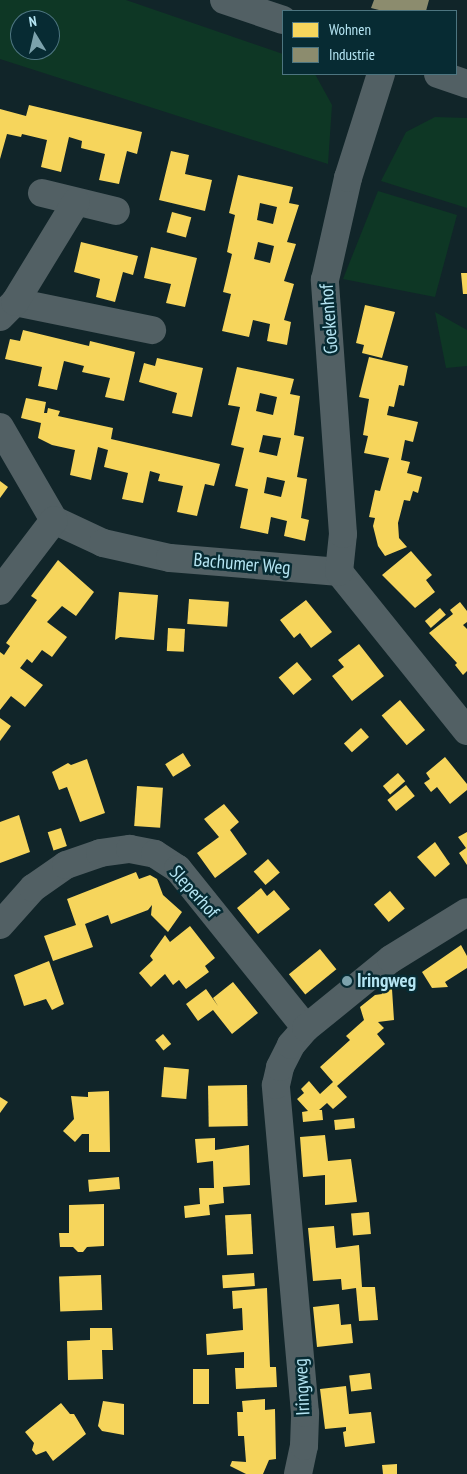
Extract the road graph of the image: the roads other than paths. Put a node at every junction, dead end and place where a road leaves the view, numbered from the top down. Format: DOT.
graph roads {
  1 [pos="224,0"];
  2 [pos="282,20"];
  3 [pos="381,75"];
  4 [pos="441,75"];
  5 [pos="467,84"];
  6 [pos="42,192"];
  7 [pos="76,202"];
  8 [pos="116,211"];
  9 [pos="8,310"];
  10 [pos="152,330"];
  11 [pos="0,427"];
  12 [pos="54,520"];
  13 [pos="339,572"];
  14 [pos="0,592"];
  15 [pos="467,731"];
  16 [pos="467,912"];
  17 [pos="0,926"];
  18 [pos="306,1028"];
  19 [pos="298,1474"];
  1 -- 2 [label="street"];
  3 -- 13 [label="street, Goekenhof"];
  4 -- 5 [label="street"];
  6 -- 7 [label="street"];
  7 -- 8 [label="street"];
  7 -- 9 [label="street"];
  9 -- 10 [label="street"];
  11 -- 12 [label="street"];
  12 -- 13 [label="street, Bachumer Weg"];
  12 -- 14 [label="street"];
  13 -- 15 [label="street"];
  16 -- 18 [label="street, Iringweg"];
  17 -- 18 [label="street, Sleperhof"];
  18 -- 19 [label="street, Iringweg"];
}
